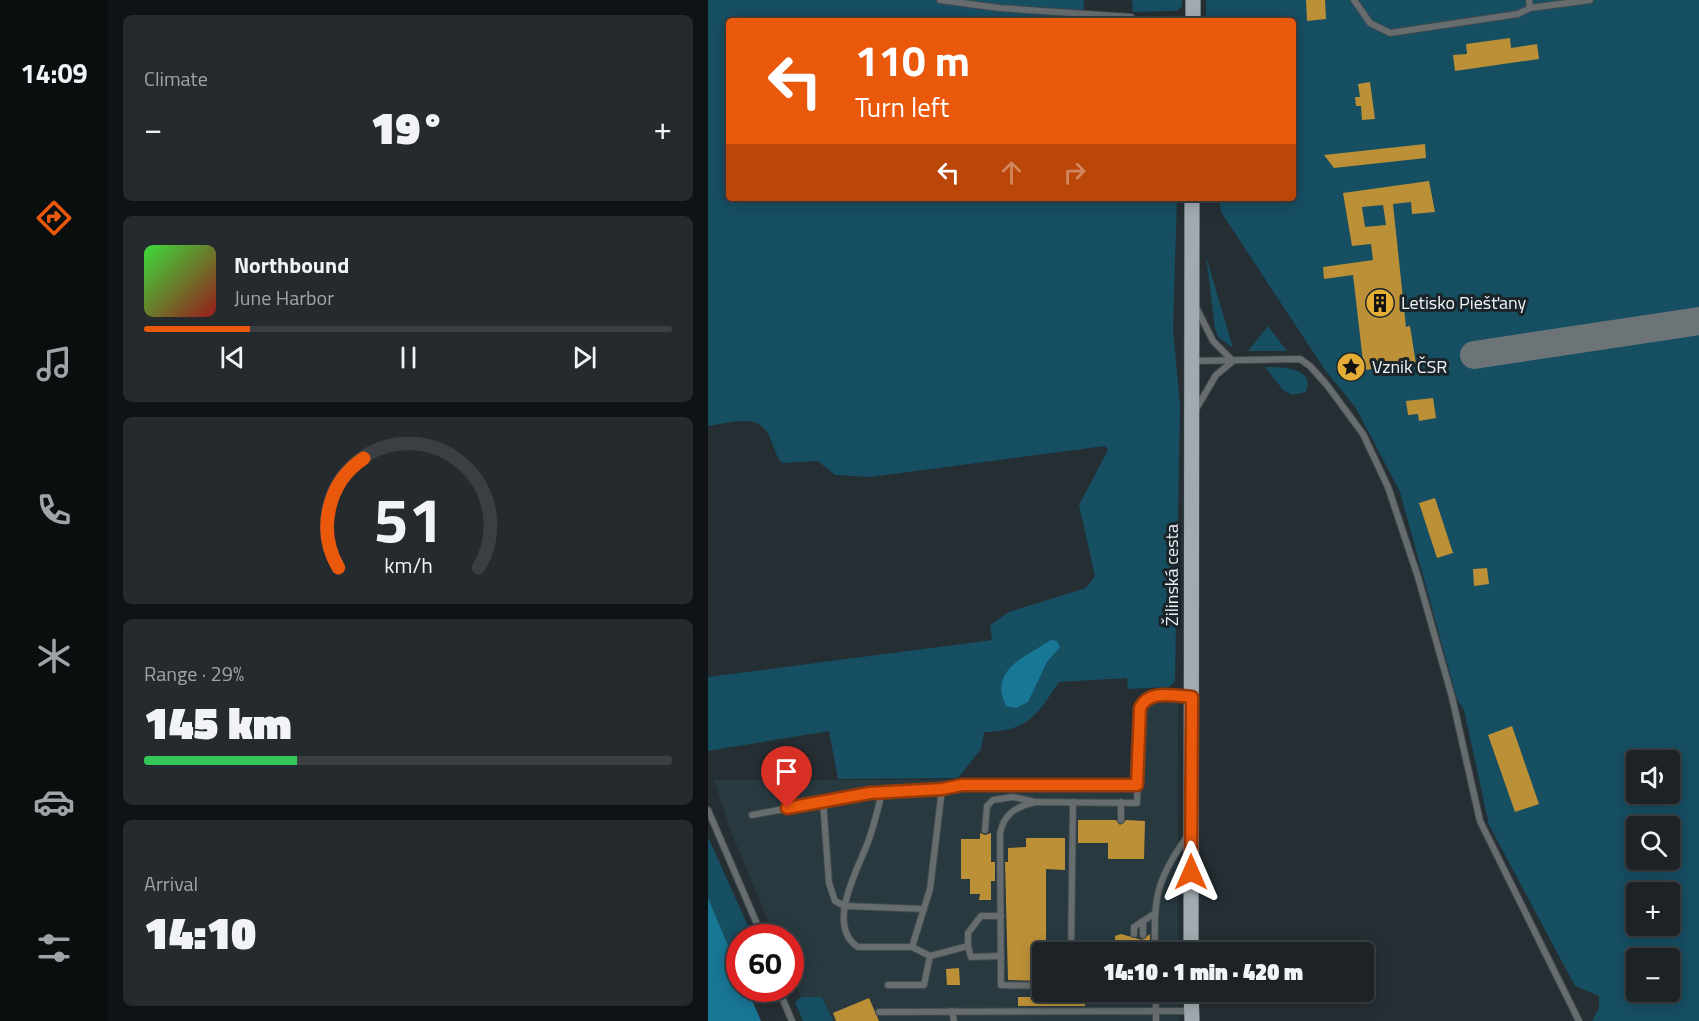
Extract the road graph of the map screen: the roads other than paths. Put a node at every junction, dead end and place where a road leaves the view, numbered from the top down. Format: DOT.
graph roads {
  1 [pos="939,0"];
  2 [pos="1193,0"];
  3 [pos="1354,0"];
  4 [pos="1529,0"];
  5 [pos="1590,0"];
  6 [pos="1530,8"];
  7 [pos="1131,17"];
  8 [pos="1193,18"];
  9 [pos="1192,201"];
  10 [pos="1193,301"];
  11 [pos="1194,361"];
  12 [pos="1233,361"];
  13 [pos="1193,414"];
  14 [pos="1192,697"];
  15 [pos="1137,785"];
  16 [pos="942,789"];
  17 [pos="882,792"];
  18 [pos="823,801"];
  19 [pos="1036,802"];
  20 [pos="1073,802"];
  21 [pos="1121,802"];
  22 [pos="708,810"];
  23 [pos="752,815"];
  24 [pos="1121,820"];
  25 [pos="985,830"];
  26 [pos="1191,831"];
  27 [pos="845,906"];
  28 [pos="924,909"];
  29 [pos="1154,914"];
  30 [pos="1001,916"];
  31 [pos="1143,921"];
  32 [pos="757,924"];
  33 [pos="1134,934"];
  34 [pos="1143,934"];
  35 [pos="1071,942"];
  36 [pos="1155,942"];
  37 [pos="1191,942"];
  38 [pos="968,946"];
  39 [pos="912,948"];
  40 [pos="930,956"];
  41 [pos="1001,956"];
  42 [pos="888,985"];
  43 [pos="1032,986"];
  44 [pos="784,1002"];
  45 [pos="1156,1002"];
  46 [pos="952,1011"];
  47 [pos="1156,1011"];
  48 [pos="879,1012"];
  49 [pos="1192,1016"];
  50 [pos="792,1021"];
  51 [pos="954,1021"];
  52 [pos="1156,1021"];
  53 [pos="1579,1021"];
  1 -- 7 [label="lane"];
  2 -- 8 [label="main road"];
  3 -- 6 [label="lane"];
  4 -- 6 [label="lane"];
  5 -- 6 [label="lane"];
  9 -- 10 [label="main road, Žilinská cesta"];
  10 -- 11 [label="main road, Žilinská cesta"];
  10 -- 12 [label="lane"];
  11 -- 12 [label="lane"];
  11 -- 13 [label="main road, Žilinská cesta"];
  12 -- 13 [label="lane"];
  12 -- 53 [label="lane"];
  13 -- 14 [label="main road, Žilinská cesta"];
  14 -- 15 [label="lane"];
  14 -- 26 [label="main road, Žilinská cesta"];
  15 -- 16 [label="lane"];
  15 -- 21 [label="lane"];
  16 -- 17 [label="lane"];
  16 -- 28 [label="lane"];
  17 -- 18 [label="lane"];
  17 -- 27 [label="lane"];
  18 -- 23 [label="lane"];
  18 -- 27 [label="lane"];
  19 -- 20 [label="lane"];
  19 -- 25 [label="lane"];
  19 -- 30 [label="lane"];
  20 -- 21 [label="lane"];
  20 -- 35 [label="lane"];
  21 -- 24 [label="lane"];
  22 -- 32 [label="lane"];
  26 -- 29 [label="lane"];
  26 -- 37 [label="main road, Žilinská cesta"];
  27 -- 28 [label="lane"];
  27 -- 39 [label="lane"];
  28 -- 39 [label="lane"];
  29 -- 31 [label="lane"];
  29 -- 36 [label="lane"];
  30 -- 38 [label="lane"];
  30 -- 41 [label="lane"];
  31 -- 33 [label="lane"];
  31 -- 34 [label="lane"];
  38 -- 40 [label="lane"];
  38 -- 41 [label="lane"];
  39 -- 40 [label="lane"];
  40 -- 42 [label="lane"];
  41 -- 43 [label="lane"];
  44 -- 50 [label="lane"];
  45 -- 47 [label="lane"];
  46 -- 47 [label="lane"];
  46 -- 48 [label="lane"];
  46 -- 51 [label="lane"];
  47 -- 49 [label="lane"];
  47 -- 52 [label="lane"];
}
